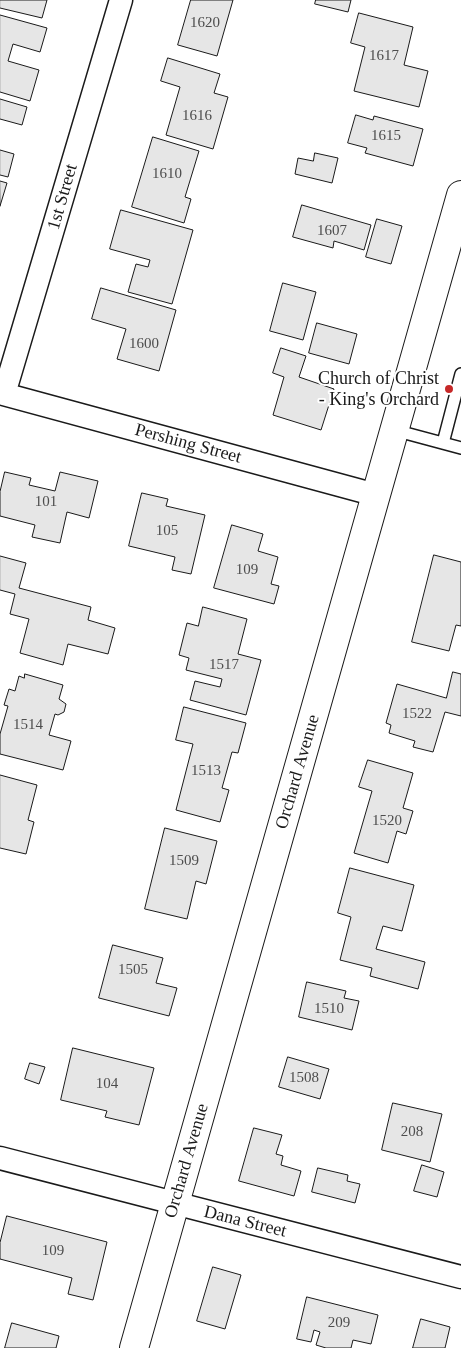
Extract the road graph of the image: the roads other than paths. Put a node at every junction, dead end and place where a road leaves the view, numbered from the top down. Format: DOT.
graph roads {
  1 [pos="121,0"];
  2 [pos="461,195"];
  3 [pos="461,376"];
  4 [pos="2,394"];
  5 [pos="394,430"];
  6 [pos="443,443"];
  7 [pos="461,448"];
  8 [pos="376,496"];
  9 [pos="0,1158"];
  10 [pos="174,1204"];
  11 [pos="461,1277"];
  12 [pos="134,1348"];
  1 -- 4 [label="street, 1st Street"];
  2 -- 5 [label="street, Orchard Avenue"];
  3 -- 6 [label="lane"];
  4 -- 8 [label="street, Pershing Street"];
  5 -- 6 [label="lane"];
  5 -- 8 [label="street, Orchard Avenue"];
  6 -- 7 [label="lane"];
  8 -- 10 [label="street, Orchard Avenue"];
  9 -- 10 [label="street, Dana Street"];
  10 -- 11 [label="street, Dana Street"];
  10 -- 12 [label="street, Orchard Avenue"];
}
